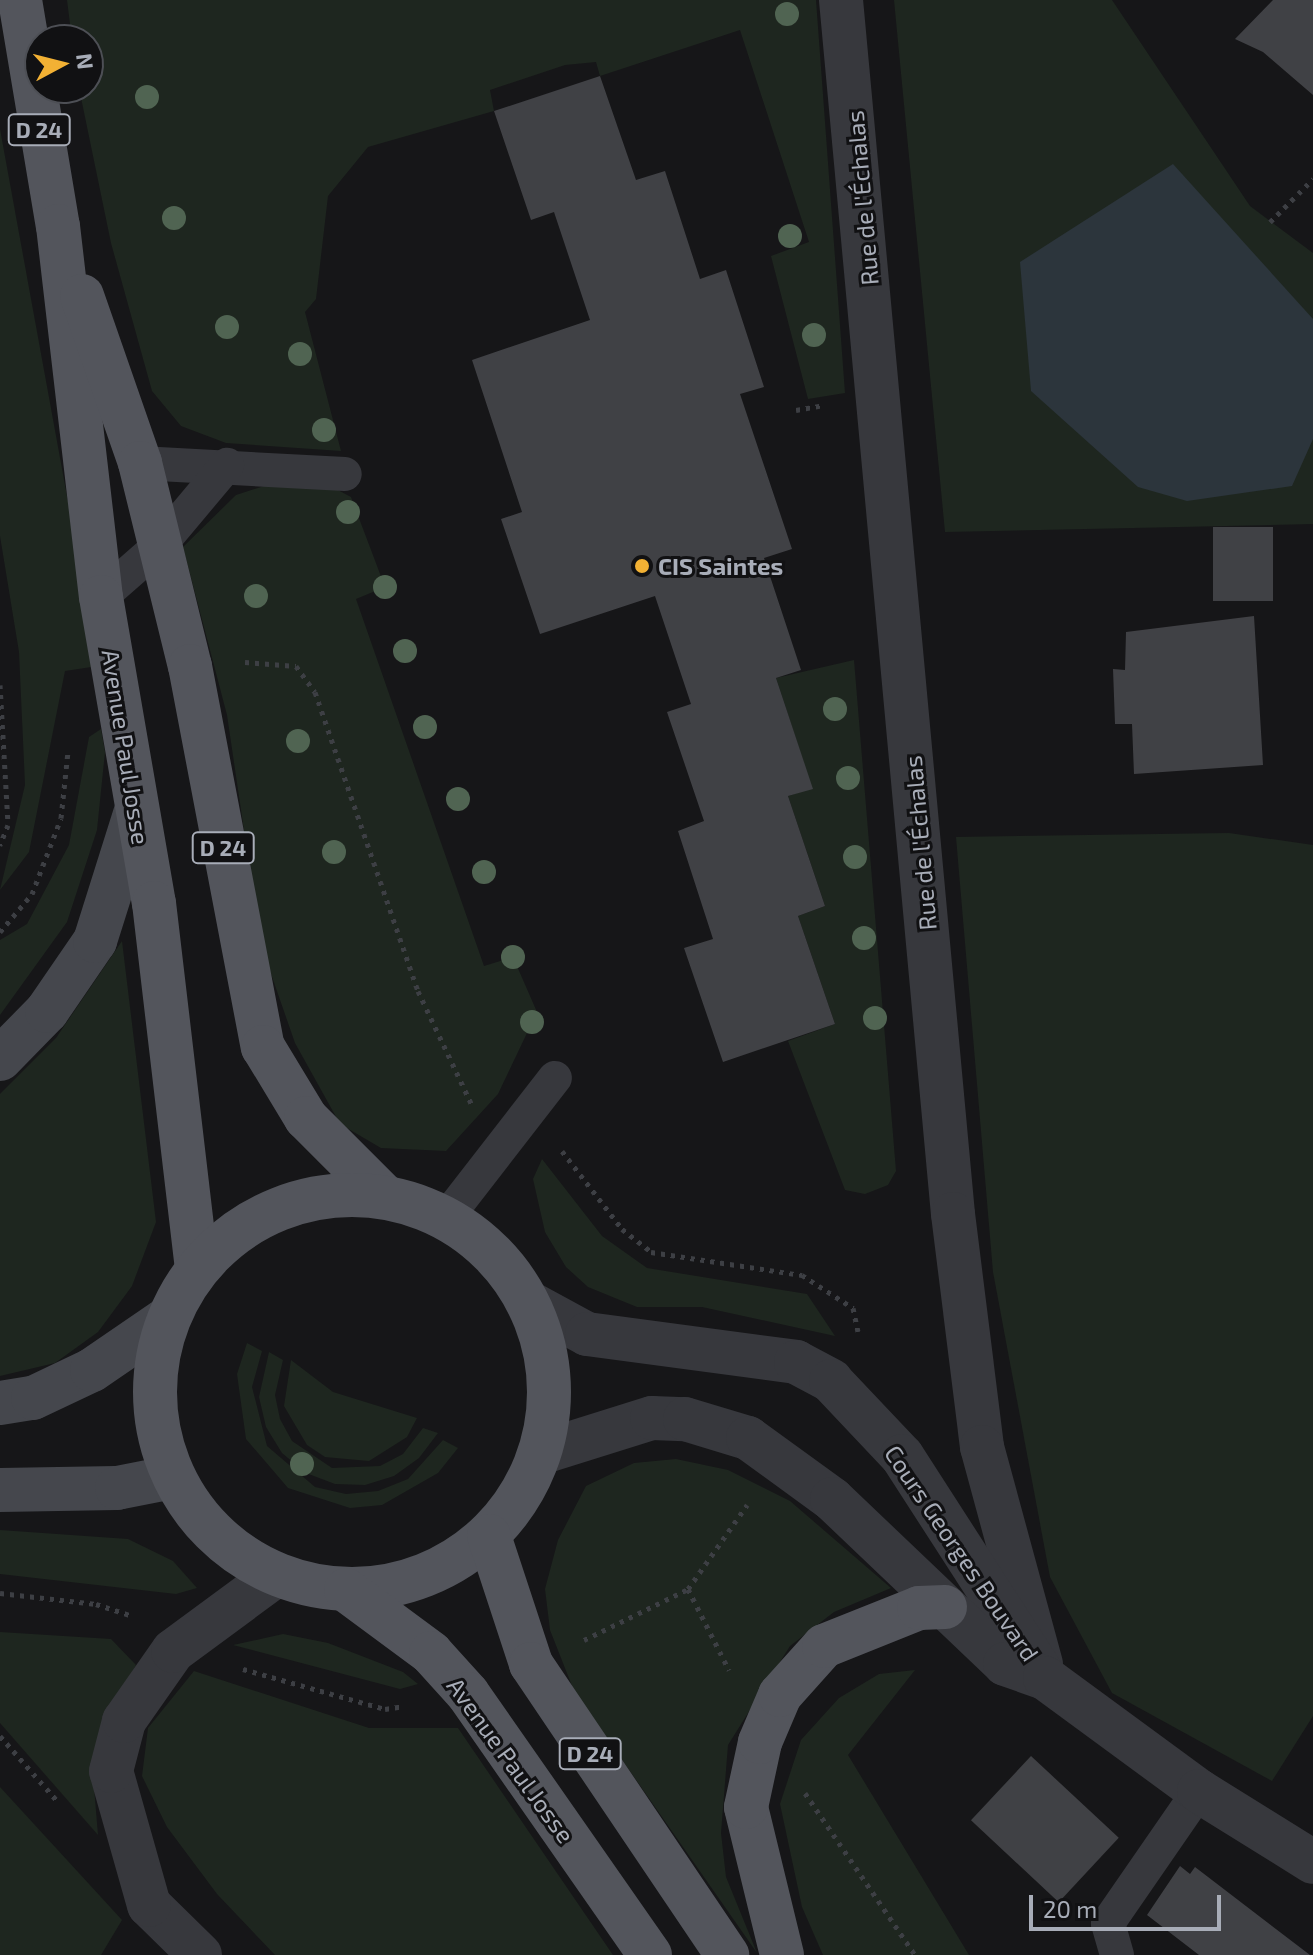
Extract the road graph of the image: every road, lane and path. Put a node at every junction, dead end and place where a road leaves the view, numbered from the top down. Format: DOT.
graph roads {
  1 [pos="841,0"];
  2 [pos="20,8"];
  3 [pos="1313,179"];
  4 [pos="1270,222"];
  5 [pos="58,226"];
  6 [pos="140,463"];
  7 [pos="227,465"];
  8 [pos="345,474"];
  9 [pos="159,546"];
  10 [pos="101,597"];
  11 [pos="0,685"];
  12 [pos="135,814"];
  13 [pos="0,845"];
  14 [pos="0,1059"];
  15 [pos="555,1078"];
  16 [pos="383,1195"];
  17 [pos="447,1217"];
  18 [pos="197,1268"];
  19 [pos="528,1302"];
  20 [pos="168,1318"];
  21 [pos="0,1403"];
  22 [pos="540,1453"];
  23 [pos="173,1477"];
  24 [pos="0,1490"];
  25 [pos="489,1536"];
  26 [pos="276,1575"];
  27 [pos="346,1590"];
  28 [pos="945,1607"];
  29 [pos="1045,1678"];
  30 [pos="1199,1791"];
  31 [pos="1313,1862"];
  32 [pos="200,1955"];
  33 [pos="650,1955"];
  34 [pos="727,1955"];
  35 [pos="782,1955"];
  36 [pos="1117,1955"];
  1 -- 29 [label="street, Rue de l'Échalas"];
  2 -- 5 [label="main road, Avenue Paul Josse / D 24"];
  3 -- 4 [label="path"];
  5 -- 6 [label="main road, Avenue Paul Josse / D 24"];
  5 -- 10 [label="main road, Avenue Paul Josse / D 24"];
  6 -- 7 [label="lane"];
  6 -- 9 [label="main road, Avenue Paul Josse / D 24"];
  7 -- 8 [label="lane"];
  7 -- 9 [label="lane"];
  9 -- 10 [label="lane"];
  9 -- 16 [label="main road, Avenue Paul Josse / D 24"];
  10 -- 12 [label="main road, Avenue Paul Josse / D 24"];
  11 -- 13 [label="path"];
  12 -- 14 [label="main road"];
  12 -- 18 [label="main road, Avenue Paul Josse / D 24"];
  15 -- 17 [label="lane"];
  16 -- 17 [label="main road"];
  16 -- 18 [label="main road"];
  17 -- 19 [label="main road"];
  18 -- 20 [label="main road"];
  19 -- 22 [label="main road"];
  19 -- 29 [label="street, Cours Georges Bouvard"];
  20 -- 21 [label="main road"];
  20 -- 23 [label="main road"];
  22 -- 25 [label="main road"];
  22 -- 28 [label="street, Cours Georges Bouvard"];
  23 -- 24 [label="main road"];
  23 -- 26 [label="main road"];
  25 -- 27 [label="main road"];
  25 -- 34 [label="main road, D 24"];
  26 -- 27 [label="main road"];
  26 -- 32 [label="street"];
  27 -- 33 [label="main road, Avenue Paul Josse / D 24"];
  28 -- 29 [label="street, Cours Georges Bouvard"];
  28 -- 35 [label="main road"];
  29 -- 30 [label="street, Cours Georges Bouvard"];
  30 -- 31 [label="street, Cours Georges Bouvard"];
  30 -- 36 [label="lane"];
}
